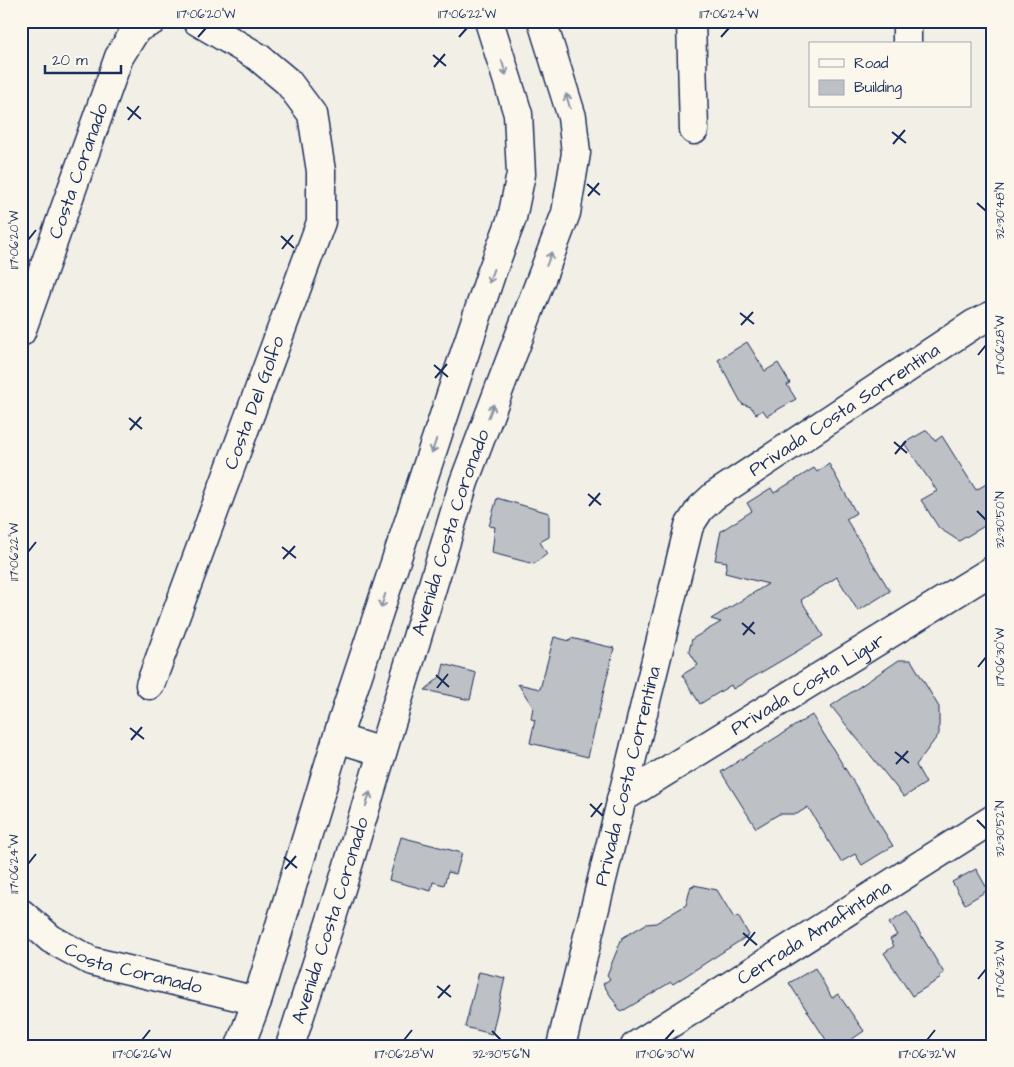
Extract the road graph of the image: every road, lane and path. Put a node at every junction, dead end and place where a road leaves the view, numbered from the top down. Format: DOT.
graph roads {
  1 [pos="152,21"];
  2 [pos="198,21"];
  3 [pos="489,21"];
  4 [pos="542,21"];
  5 [pos="691,21"];
  6 [pos="907,21"];
  7 [pos="907,42"];
  8 [pos="694,130"];
  9 [pos="993,315"];
  10 [pos="21,332"];
  11 [pos="700,509"];
  12 [pos="993,570"];
  13 [pos="150,685"];
  14 [pos="337,738"];
  15 [pos="382,752"];
  16 [pos="621,799"];
  17 [pos="993,819"];
  18 [pos="21,913"];
  19 [pos="256,1001"];
  20 [pos="240,1046"];
  21 [pos="290,1046"];
  22 [pos="561,1046"];
  23 [pos="635,1046"];
  1 -- 10 [label="street, Costa Coranado"];
  2 -- 13 [label="street, Costa Del Golfo"];
  3 -- 14 [label="street, one-way"];
  15 -- 4 [label="street, Avenida Costa Coronado, one-way"];
  5 -- 8 [label="street"];
  6 -- 7 [label="street"];
  9 -- 11 [label="street, Privada Costa Sorrentina"];
  11 -- 16 [label="street, Privada Costa Correntina"];
  12 -- 16 [label="street, Privada Costa Ligur"];
  14 -- 15 [label="street"];
  14 -- 19 [label="street"];
  21 -- 15 [label="street, Avenida Costa Coronado, one-way"];
  16 -- 22 [label="street, Privada Costa Correntina"];
  17 -- 23 [label="street, Cerrada Amafintana"];
  18 -- 19 [label="street, Costa Coranado"];
  19 -- 20 [label="street"];
}
